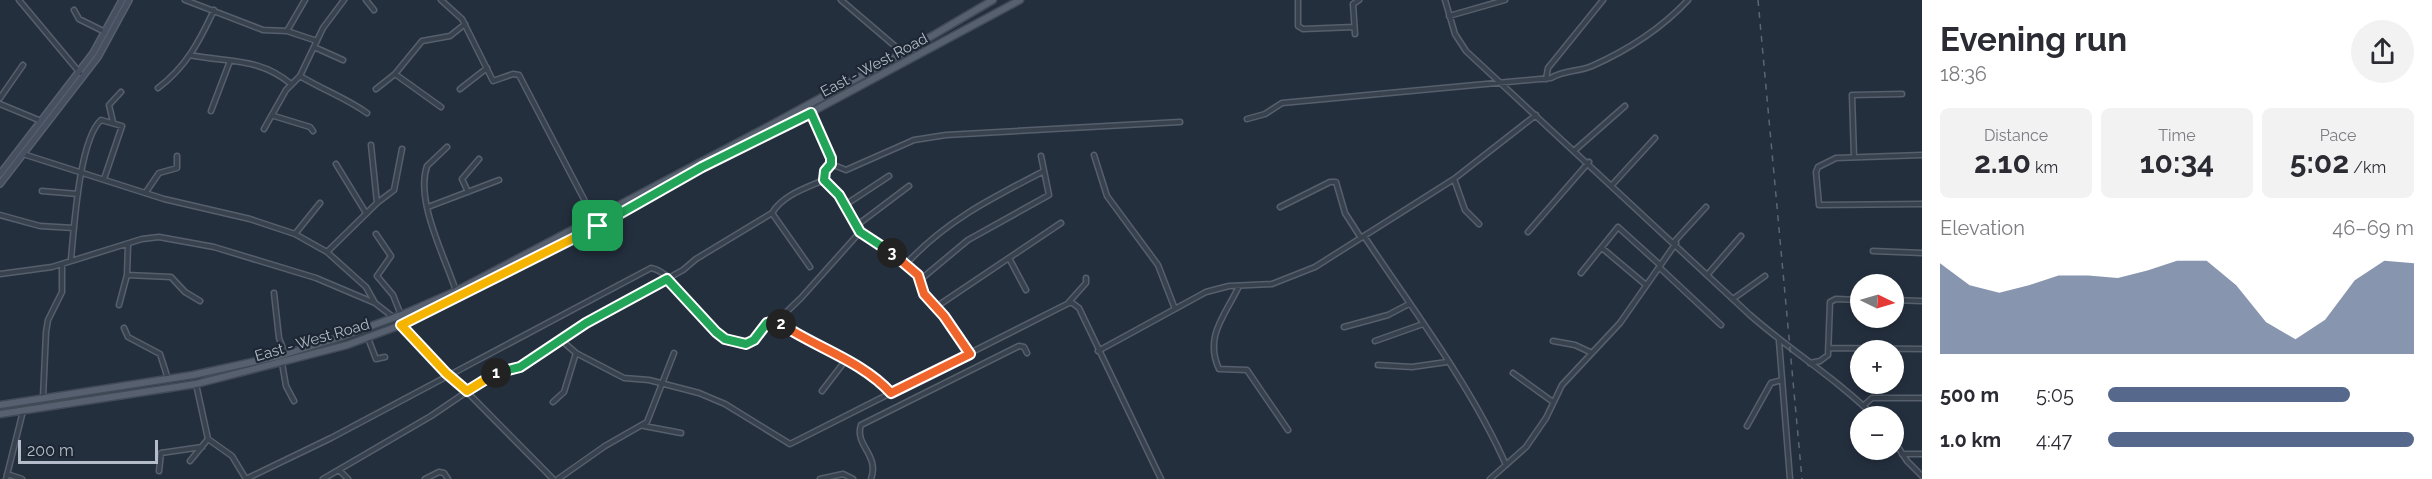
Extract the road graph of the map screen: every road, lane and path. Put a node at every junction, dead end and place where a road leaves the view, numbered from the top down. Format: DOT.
graph roads {
  1 [pos="19,0"];
  2 [pos="122,0"];
  3 [pos="129,0"];
  4 [pos="185,0"];
  5 [pos="305,0"];
  6 [pos="344,0"];
  7 [pos="366,0"];
  8 [pos="441,0"];
  9 [pos="841,0"];
  10 [pos="993,0"];
  11 [pos="1020,0"];
  12 [pos="1298,0"];
  13 [pos="1359,0"];
  14 [pos="1445,0"];
  15 [pos="1505,0"];
  16 [pos="1688,0"];
  17 [pos="1600,1"];
  18 [pos="74,10"];
  19 [pos="214,10"];
  20 [pos="374,10"];
  21 [pos="1449,16"];
  22 [pos="465,24"];
  23 [pos="1354,27"];
  24 [pos="287,31"];
  25 [pos="105,32"];
  26 [pos="1355,34"];
  27 [pos="317,41"];
  28 [pos="314,47"];
  29 [pos="903,53"];
  30 [pos="190,56"];
  31 [pos="343,60"];
  32 [pos="230,61"];
  33 [pos="74,63"];
  34 [pos="23,65"];
  35 [pos="86,67"];
  36 [pos="487,68"];
  37 [pos="81,74"];
  38 [pos="395,74"];
  39 [pos="300,76"];
  40 [pos="1546,79"];
  41 [pos="1502,83"];
  42 [pos="291,84"];
  43 [pos="158,88"];
  44 [pos="376,89"];
  45 [pos="460,89"];
  46 [pos="121,92"];
  47 [pos="1902,94"];
  48 [pos="0,98"];
  49 [pos="0,104"];
  50 [pos="1624,106"];
  51 [pos="441,107"];
  52 [pos="211,111"];
  53 [pos="367,113"];
  54 [pos="811,113"];
  55 [pos="1536,115"];
  56 [pos="274,116"];
  57 [pos="1247,119"];
  58 [pos="42,121"];
  59 [pos="113,122"];
  60 [pos="1180,122"];
  61 [pos="264,129"];
  62 [pos="313,131"];
  63 [pos="1655,138"];
  64 [pos="371,145"];
  65 [pos="447,147"];
  66 [pos="402,149"];
  67 [pos="1575,150"];
  68 [pos="23,154"];
  69 [pos="1094,155"];
  70 [pos="1922,155"];
  71 [pos="177,156"];
  72 [pos="1041,156"];
  73 [pos="1854,157"];
  74 [pos="479,159"];
  75 [pos="1589,162"];
  76 [pos="336,164"];
  77 [pos="831,164"];
  78 [pos="1044,171"];
  79 [pos="81,172"];
  80 [pos="0,174"];
  81 [pos="888,176"];
  82 [pos="104,179"];
  83 [pos="499,180"];
  84 [pos="824,180"];
  85 [pos="1454,180"];
  86 [pos="0,184"];
  87 [pos="1612,185"];
  88 [pos="909,186"];
  89 [pos="42,191"];
  90 [pos="146,192"];
  91 [pos="468,192"];
  92 [pos="78,194"];
  93 [pos="320,203"];
  94 [pos="376,203"];
  95 [pos="1922,204"];
  96 [pos="845,205"];
  97 [pos="428,207"];
  98 [pos="1280,207"];
  99 [pos="1706,207"];
  100 [pos="366,213"];
  101 [pos="772,213"];
  102 [pos="0,215"];
  103 [pos="593,217"];
  104 [pos="1061,223"];
  105 [pos="1479,224"];
  106 [pos="598,226"];
  107 [pos="856,226"];
  108 [pos="74,228"];
  109 [pos="860,232"];
  110 [pos="1528,232"];
  111 [pos="295,234"];
  112 [pos="376,234"];
  113 [pos="1741,236"];
  114 [pos="1363,237"];
  115 [pos="1675,243"];
  116 [pos="128,245"];
  117 [pos="1602,248"];
  118 [pos="1873,251"];
  119 [pos="327,252"];
  120 [pos="1922,253"];
  121 [pos="1009,258"];
  122 [pos="71,260"];
  123 [pos="907,263"];
  124 [pos="62,264"];
  125 [pos="1660,266"];
  126 [pos="810,267"];
  127 [pos="1581,273"];
  128 [pos="0,274"];
  129 [pos="1708,274"];
  130 [pos="127,275"];
  131 [pos="1765,276"];
  132 [pos="1086,278"];
  133 [pos="667,279"];
  134 [pos="920,280"];
  135 [pos="1646,285"];
  136 [pos="1239,286"];
  137 [pos="1026,290"];
  138 [pos="456,291"];
  139 [pos="274,293"];
  140 [pos="1733,298"];
  141 [pos="1850,300"];
  142 [pos="1904,300"];
  143 [pos="200,301"];
  144 [pos="1922,301"];
  145 [pos="1069,302"];
  146 [pos="375,303"];
  147 [pos="1409,304"];
  148 [pos="119,305"];
  149 [pos="936,307"];
  150 [pos="1175,309"];
  151 [pos="401,315"];
  152 [pos="394,317"];
  153 [pos="777,321"];
  154 [pos="1423,324"];
  155 [pos="401,325"];
  156 [pos="1722,325"];
  157 [pos="1344,327"];
  158 [pos="124,328"];
  159 [pos="368,337"];
  160 [pos="561,340"];
  161 [pos="1779,340"];
  162 [pos="1375,341"];
  163 [pos="1553,341"];
  164 [pos="1828,348"];
  165 [pos="1922,349"];
  166 [pos="1098,351"];
  167 [pos="576,352"];
  168 [pos="674,353"];
  169 [pos="1592,353"];
  170 [pos="285,354"];
  171 [pos="970,354"];
  172 [pos="1028,354"];
  173 [pos="385,357"];
  174 [pos="845,361"];
  175 [pos="1447,362"];
  176 [pos="282,363"];
  177 [pos="1810,363"];
  178 [pos="1378,365"];
  179 [pos="1513,373"];
  180 [pos="449,375"];
  181 [pos="168,379"];
  182 [pos="1782,380"];
  183 [pos="196,384"];
  184 [pos="664,384"];
  185 [pos="467,391"];
  186 [pos="822,391"];
  187 [pos="891,393"];
  188 [pos="1922,398"];
  189 [pos="43,399"];
  190 [pos="294,400"];
  191 [pos="553,402"];
  192 [pos="1553,402"];
  193 [pos="0,405"];
  194 [pos="1863,406"];
  195 [pos="23,411"];
  196 [pos="0,414"];
  197 [pos="643,426"];
  198 [pos="1747,426"];
  199 [pos="1288,430"];
  200 [pos="681,433"];
  201 [pos="208,439"];
  202 [pos="202,447"];
  203 [pos="1904,454"];
  204 [pos="1922,454"];
  205 [pos="1904,456"];
  206 [pos="190,461"];
  207 [pos="1506,465"];
  208 [pos="339,470"];
  209 [pos="159,471"];
  210 [pos="1495,474"];
  211 [pos="548,475"];
  212 [pos="1922,476"];
  213 [pos="6,477"];
  214 [pos="22,479"];
  215 [pos="323,479"];
  216 [pos="348,479"];
  217 [pos="425,479"];
  218 [pos="448,479"];
  219 [pos="544,479"];
  220 [pos="553,479"];
  221 [pos="558,479"];
  222 [pos="819,479"];
  223 [pos="852,479"];
  224 [pos="871,479"];
  225 [pos="1161,479"];
  226 [pos="1490,479"];
  227 [pos="1501,479"];
  228 [pos="1790,479"];
  1 -- 33 [label="street"];
  2 -- 25 [label="main road"];
  3 -- 35 [label="main road"];
  4 -- 19 [label="street"];
  5 -- 24 [label="street"];
  6 -- 27 [label="street"];
  7 -- 20 [label="street"];
  8 -- 22 [label="street"];
  9 -- 29 [label="street"];
  10 -- 29 [label="main road, East - West Road"];
  11 -- 54 [label="main road, East - West Road"];
  12 -- 23 [label="street"];
  13 -- 23 [label="street"];
  14 -- 21 [label="street"];
  15 -- 21 [label="street"];
  16 -- 40 [label="street"];
  17 -- 40 [label="street"];
  18 -- 25 [label="street"];
  19 -- 24 [label="street"];
  19 -- 30 [label="street"];
  21 -- 41 [label="street"];
  22 -- 36 [label="street"];
  22 -- 38 [label="street"];
  23 -- 26 [label="street"];
  24 -- 27 [label="street"];
  25 -- 35 [label="main road"];
  27 -- 28 [label="street"];
  28 -- 31 [label="street"];
  28 -- 39 [label="street"];
  29 -- 103 [label="main road, East - West Road"];
  30 -- 32 [label="street"];
  30 -- 43 [label="street"];
  32 -- 42 [label="street"];
  32 -- 52 [label="street"];
  33 -- 35 [label="street"];
  33 -- 37 [label="street"];
  34 -- 48 [label="street"];
  35 -- 37 [label="main road"];
  36 -- 45 [label="street"];
  36 -- 103 [label="street"];
  37 -- 58 [label="main road"];
  37 -- 68 [label="main road"];
  38 -- 44 [label="street"];
  38 -- 51 [label="street"];
  39 -- 42 [label="street"];
  39 -- 53 [label="street"];
  40 -- 41 [label="street"];
  41 -- 55 [label="street"];
  41 -- 57 [label="street"];
  42 -- 56 [label="street"];
  46 -- 59 [label="street"];
  47 -- 73 [label="street"];
  49 -- 58 [label="street"];
  50 -- 67 [label="street"];
  54 -- 77 [label="street"];
  54 -- 106 [label="main road, East - West Road"];
  55 -- 67 [label="street"];
  55 -- 85 [label="street"];
  56 -- 61 [label="street"];
  56 -- 62 [label="street"];
  58 -- 80 [label="main road"];
  59 -- 79 [label="street"];
  59 -- 82 [label="street"];
  60 -- 77 [label="street"];
  63 -- 87 [label="street"];
  64 -- 94 [label="street"];
  65 -- 97 [label="street"];
  66 -- 94 [label="street"];
  67 -- 75 [label="street"];
  68 -- 79 [label="street"];
  68 -- 86 [label="main road"];
  69 -- 150 [label="street"];
  70 -- 73 [label="street"];
  71 -- 90 [label="street"];
  72 -- 78 [label="street"];
  73 -- 95 [label="street"];
  74 -- 91 [label="street"];
  75 -- 87 [label="street"];
  75 -- 110 [label="street"];
  76 -- 100 [label="street"];
  77 -- 84 [label="street"];
  78 -- 123 [label="street"];
  78 -- 134 [label="street"];
  79 -- 82 [label="street"];
  79 -- 92 [label="street"];
  81 -- 96 [label="street"];
  82 -- 90 [label="street"];
  83 -- 91 [label="street"];
  84 -- 96 [label="street"];
  84 -- 101 [label="street"];
  85 -- 105 [label="street"];
  85 -- 114 [label="street"];
  87 -- 115 [label="street"];
  88 -- 107 [label="street"];
  89 -- 92 [label="street"];
  90 -- 111 [label="street"];
  91 -- 97 [label="street"];
  92 -- 108 [label="street"];
  93 -- 111 [label="street"];
  94 -- 100 [label="street"];
  96 -- 107 [label="street"];
  97 -- 138 [label="street"];
  98 -- 114 [label="street"];
  99 -- 115 [label="street"];
  100 -- 119 [label="street"];
  101 -- 126 [label="street"];
  101 -- 133 [label="street"];
  102 -- 108 [label="street"];
  103 -- 106 [label="street"];
  103 -- 138 [label="main road, East - West Road"];
  104 -- 121 [label="street"];
  106 -- 155 [label="main road, East - West Road"];
  107 -- 109 [label="street"];
  108 -- 122 [label="street"];
  109 -- 123 [label="street"];
  109 -- 153 [label="street"];
  111 -- 119 [label="street"];
  112 -- 151 [label="street"];
  113 -- 129 [label="street"];
  114 -- 136 [label="street"];
  114 -- 147 [label="street"];
  115 -- 125 [label="street"];
  115 -- 129 [label="street"];
  116 -- 122 [label="street"];
  116 -- 130 [label="street"];
  116 -- 146 [label="street"];
  117 -- 125 [label="street"];
  117 -- 127 [label="street"];
  117 -- 135 [label="street"];
  118 -- 120 [label="street"];
  119 -- 146 [label="street"];
  121 -- 137 [label="street"];
  121 -- 149 [label="street"];
  122 -- 124 [label="street"];
  123 -- 134 [label="street"];
  124 -- 128 [label="street"];
  124 -- 189 [label="street"];
  125 -- 135 [label="street"];
  125 -- 156 [label="street"];
  129 -- 140 [label="street"];
  130 -- 143 [label="street"];
  130 -- 148 [label="street"];
  131 -- 140 [label="street"];
  132 -- 145 [label="street"];
  133 -- 153 [label="street"];
  133 -- 160 [label="street"];
  133 -- 180 [label="street"];
  134 -- 149 [label="street"];
  135 -- 169 [label="street"];
  136 -- 150 [label="street"];
  136 -- 199 [label="street"];
  138 -- 151 [label="main road, East - West Road"];
  139 -- 170 [label="street"];
  140 -- 161 [label="street"];
  141 -- 164 [label="street"];
  142 -- 144 [label="street"];
  145 -- 166 [label="street"];
  145 -- 171 [label="street"];
  146 -- 152 [label="street"];
  147 -- 154 [label="street"];
  147 -- 157 [label="street"];
  149 -- 171 [label="street"];
  150 -- 166 [label="street"];
  151 -- 152 [label="main road, East - West Road"];
  152 -- 170 [label="main road, East - West Road"];
  153 -- 174 [label="street"];
  154 -- 162 [label="street"];
  154 -- 175 [label="street"];
  155 -- 159 [label="main road, East - West Road"];
  155 -- 180 [label="street"];
  158 -- 181 [label="street"];
  159 -- 173 [label="street"];
  159 -- 176 [label="main road, East - West Road"];
  160 -- 167 [label="street"];
  160 -- 185 [label="street"];
  161 -- 177 [label="street"];
  161 -- 182 [label="street"];
  163 -- 169 [label="street"];
  164 -- 165 [label="street"];
  164 -- 177 [label="street"];
  166 -- 225 [label="street"];
  167 -- 184 [label="street"];
  167 -- 191 [label="street"];
  168 -- 184 [label="street"];
  169 -- 192 [label="street"];
  170 -- 181 [label="main road, East - West Road"];
  171 -- 187 [label="street"];
  172 -- 224 [label="street"];
  174 -- 186 [label="street"];
  174 -- 187 [label="street"];
  175 -- 178 [label="street"];
  175 -- 207 [label="street"];
  176 -- 183 [label="main road, East - West Road"];
  176 -- 190 [label="street"];
  177 -- 194 [label="street"];
  179 -- 192 [label="street"];
  180 -- 185 [label="street"];
  180 -- 201 [label="street"];
  181 -- 189 [label="main road, East - West Road"];
  182 -- 198 [label="street"];
  182 -- 228 [label="street"];
  183 -- 195 [label="main road, East - West Road"];
  183 -- 201 [label="street"];
  184 -- 187 [label="street"];
  184 -- 197 [label="street"];
  185 -- 208 [label="street"];
  185 -- 211 [label="street"];
  188 -- 194 [label="street"];
  189 -- 193 [label="main road, East - West Road"];
  192 -- 207 [label="street"];
  195 -- 196 [label="main road, East - West Road"];
  195 -- 213 [label="street"];
  197 -- 200 [label="street"];
  197 -- 221 [label="street"];
  201 -- 202 [label="street"];
  202 -- 206 [label="street"];
  202 -- 209 [label="street"];
  203 -- 204 [label="street"];
  205 -- 212 [label="street"];
  207 -- 210 [label="street"];
  208 -- 215 [label="street"];
  208 -- 216 [label="street"];
  210 -- 226 [label="street"];
  210 -- 227 [label="street"];
  211 -- 219 [label="street"];
  211 -- 220 [label="street"];
  213 -- 214 [label="street"];
  217 -- 218 [label="street"];
  222 -- 223 [label="street"];
}
